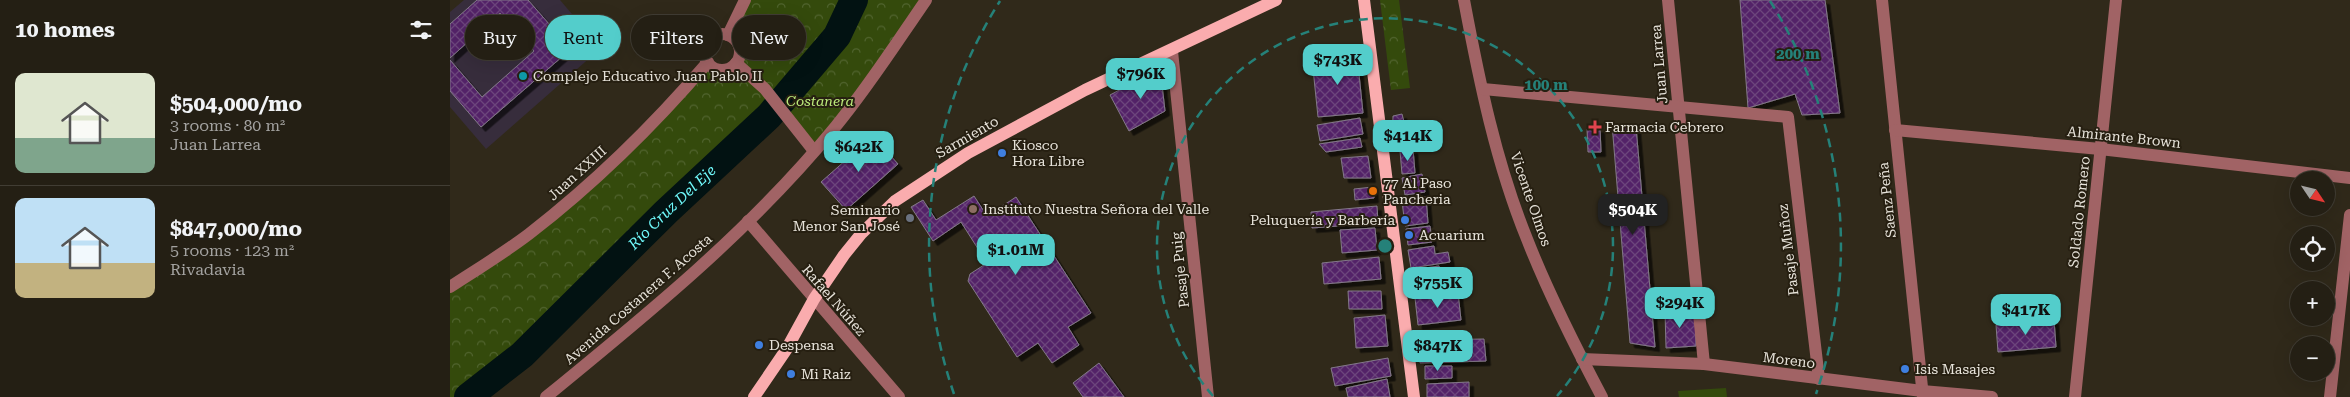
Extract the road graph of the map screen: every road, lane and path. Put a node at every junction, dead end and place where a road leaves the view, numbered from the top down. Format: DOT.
graph roads {
  1 [pos="745,0"];
  2 [pos="926,0"];
  3 [pos="1276,0"];
  4 [pos="1364,0"];
  5 [pos="1464,0"];
  6 [pos="1668,0"];
  7 [pos="1882,0"];
  8 [pos="2116,0"];
  9 [pos="728,35"];
  10 [pos="1172,51"];
  11 [pos="708,62"];
  12 [pos="736,63"];
  13 [pos="1483,89"];
  14 [pos="1678,109"];
  15 [pos="1895,130"];
  16 [pos="2100,149"];
  17 [pos="814,151"];
  18 [pos="2350,178"];
  19 [pos="2350,215"];
  20 [pos="748,221"];
  21 [pos="450,287"];
  22 [pos="814,299"];
  23 [pos="1582,359"];
  24 [pos="1704,364"];
  25 [pos="1819,379"];
  26 [pos="1923,394"];
  27 [pos="546,397"];
  28 [pos="754,397"];
  29 [pos="899,397"];
  30 [pos="1208,397"];
  31 [pos="1414,397"];
  32 [pos="1602,397"];
  33 [pos="1992,397"];
  34 [pos="2075,397"];
  35 [pos="2330,397"];
  1 -- 9 [label="street"];
  2 -- 17 [label="street, Avenida Costanera F. Acosta"];
  3 -- 10 [label="main road, Sarmiento"];
  4 -- 31 [label="main road"];
  5 -- 13 [label="street, Vicente Olmos"];
  6 -- 14 [label="street, Juan Larrea"];
  7 -- 15 [label="street, Saenz Peña"];
  8 -- 16 [label="street, Soldado Romero"];
  9 -- 11 [label="street"];
  9 -- 12 [label="street"];
  10 -- 22 [label="main road, Sarmiento"];
  10 -- 30 [label="street, Pasaje Puig"];
  11 -- 12 [label="street"];
  11 -- 21 [label="street, Juan XXIII"];
  12 -- 17 [label="street"];
  13 -- 14 [label="street"];
  13 -- 23 [label="street, Vicente Olmos"];
  14 -- 24 [label="street, Juan Larrea"];
  14 -- 25 [label="street, Pasaje Muñoz"];
  15 -- 16 [label="street, Almirante Brown"];
  15 -- 26 [label="street, Saenz Peña"];
  16 -- 18 [label="street, Almirante Brown"];
  16 -- 34 [label="street, Soldado Romero"];
  17 -- 20 [label="street, Avenida Costanera F. Acosta"];
  19 -- 35 [label="street"];
  20 -- 22 [label="street, Rafael Núñez"];
  20 -- 27 [label="street, Avenida Costanera F. Acosta"];
  22 -- 28 [label="main road, Sarmiento"];
  22 -- 29 [label="street, Rafael Núñez"];
  23 -- 24 [label="street, Moreno"];
  23 -- 32 [label="street, Vicente Olmos"];
  24 -- 25 [label="street, Moreno"];
  25 -- 26 [label="street, Moreno"];
  26 -- 33 [label="street, Moreno"];
}
